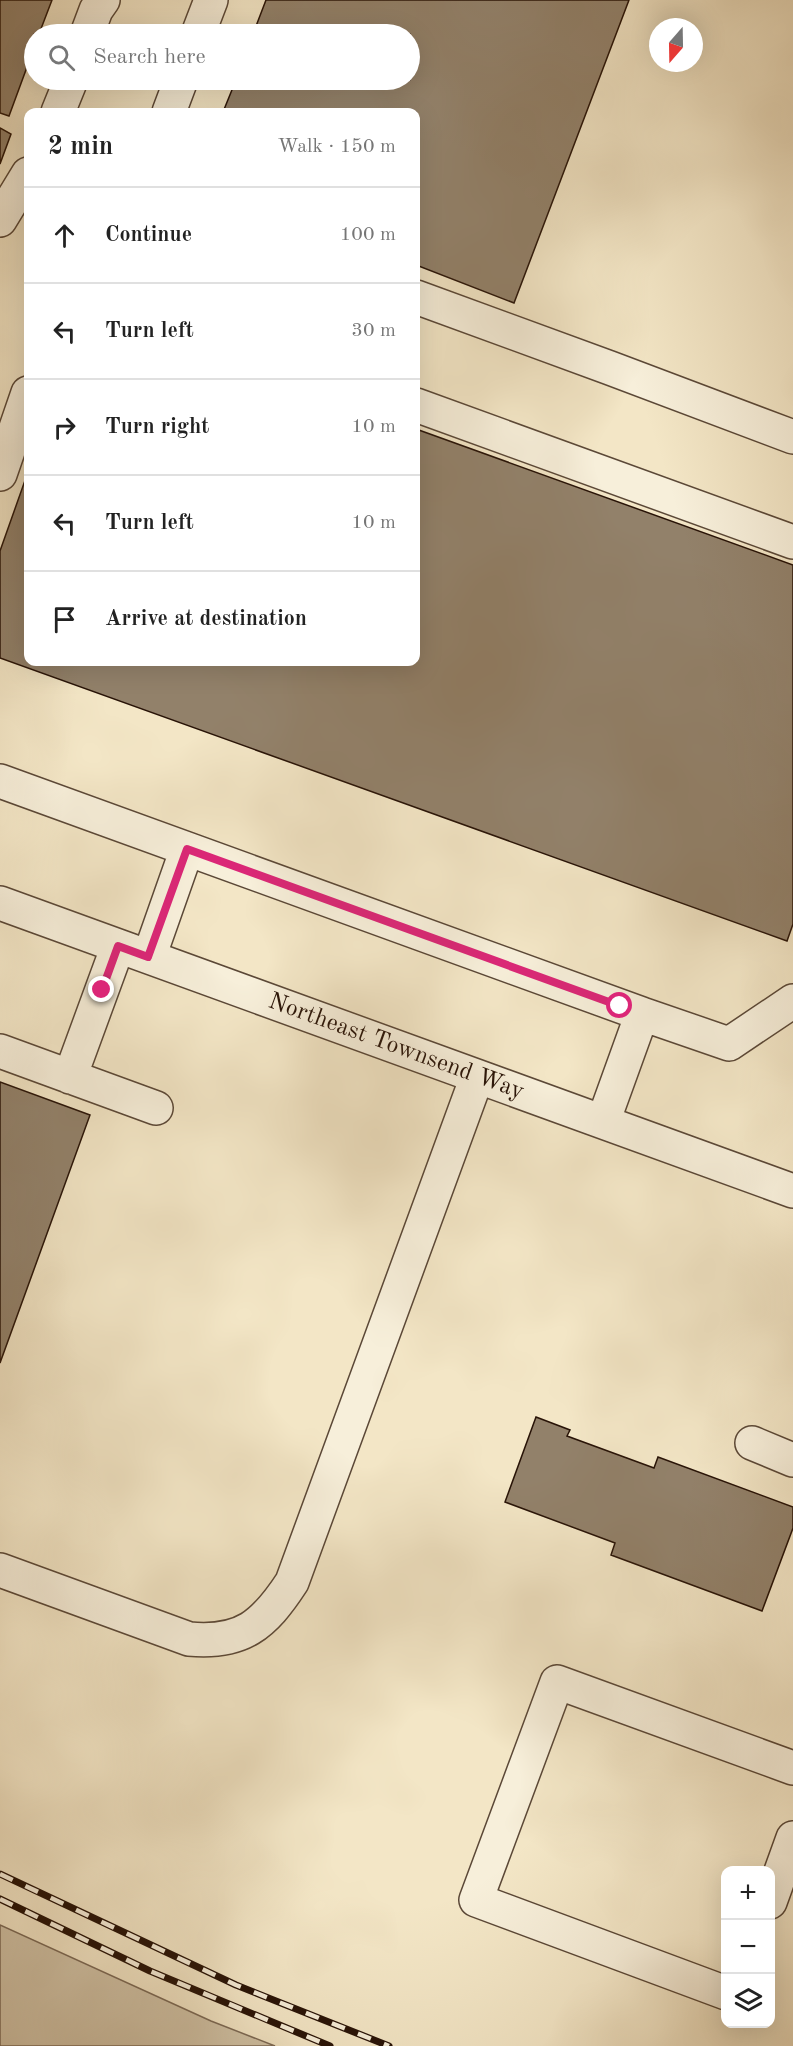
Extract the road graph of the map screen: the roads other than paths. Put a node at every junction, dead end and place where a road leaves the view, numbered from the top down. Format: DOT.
graph roads {
  1 [pos="103,0"];
  2 [pos="211,0"];
  3 [pos="91,24"];
  4 [pos="202,24"];
  5 [pos="67,90"];
  6 [pos="177,90"];
  7 [pos="60,108"];
  8 [pos="170,108"];
  9 [pos="24,181"];
  10 [pos="0,220"];
  11 [pos="420,298"];
  12 [pos="24,405"];
  13 [pos="420,406"];
  14 [pos="793,437"];
  15 [pos="0,474"];
  16 [pos="793,542"];
  17 [pos="0,780"];
  18 [pos="187,849"];
  19 [pos="0,903"];
  20 [pos="118,946"];
  21 [pos="148,957"];
  22 [pos="793,1001"];
  23 [pos="642,1014"];
  24 [pos="0,1051"];
  25 [pos="70,1077"];
  26 [pos="477,1077"];
  27 [pos="156,1108"];
  28 [pos="603,1122"];
  29 [pos="793,1191"];
  30 [pos="752,1443"];
  31 [pos="793,1460"];
  32 [pos="0,1570"];
  33 [pos="793,1768"];
  34 [pos="793,1838"];
  35 [pos="775,1890"];
  36 [pos="721,1991"];
  1 -- 3 [label="street"];
  2 -- 4 [label="street"];
  5 -- 7 [label="street"];
  6 -- 8 [label="street"];
  9 -- 10 [label="street"];
  11 -- 14 [label="street"];
  12 -- 15 [label="street"];
  13 -- 16 [label="street"];
  17 -- 18 [label="street"];
  18 -- 21 [label="street"];
  18 -- 23 [label="street"];
  19 -- 20 [label="street, Northeast Townsend Way"];
  20 -- 21 [label="street, Northeast Townsend Way"];
  20 -- 25 [label="street"];
  21 -- 26 [label="street, Northeast Townsend Way"];
  22 -- 23 [label="street"];
  23 -- 28 [label="street"];
  24 -- 25 [label="street"];
  25 -- 27 [label="street"];
  26 -- 28 [label="street, Northeast Townsend Way"];
  26 -- 32 [label="street"];
  28 -- 29 [label="street, Northeast Townsend Way"];
  30 -- 31 [label="street"];
  33 -- 36 [label="street"];
  34 -- 35 [label="street"];
}
